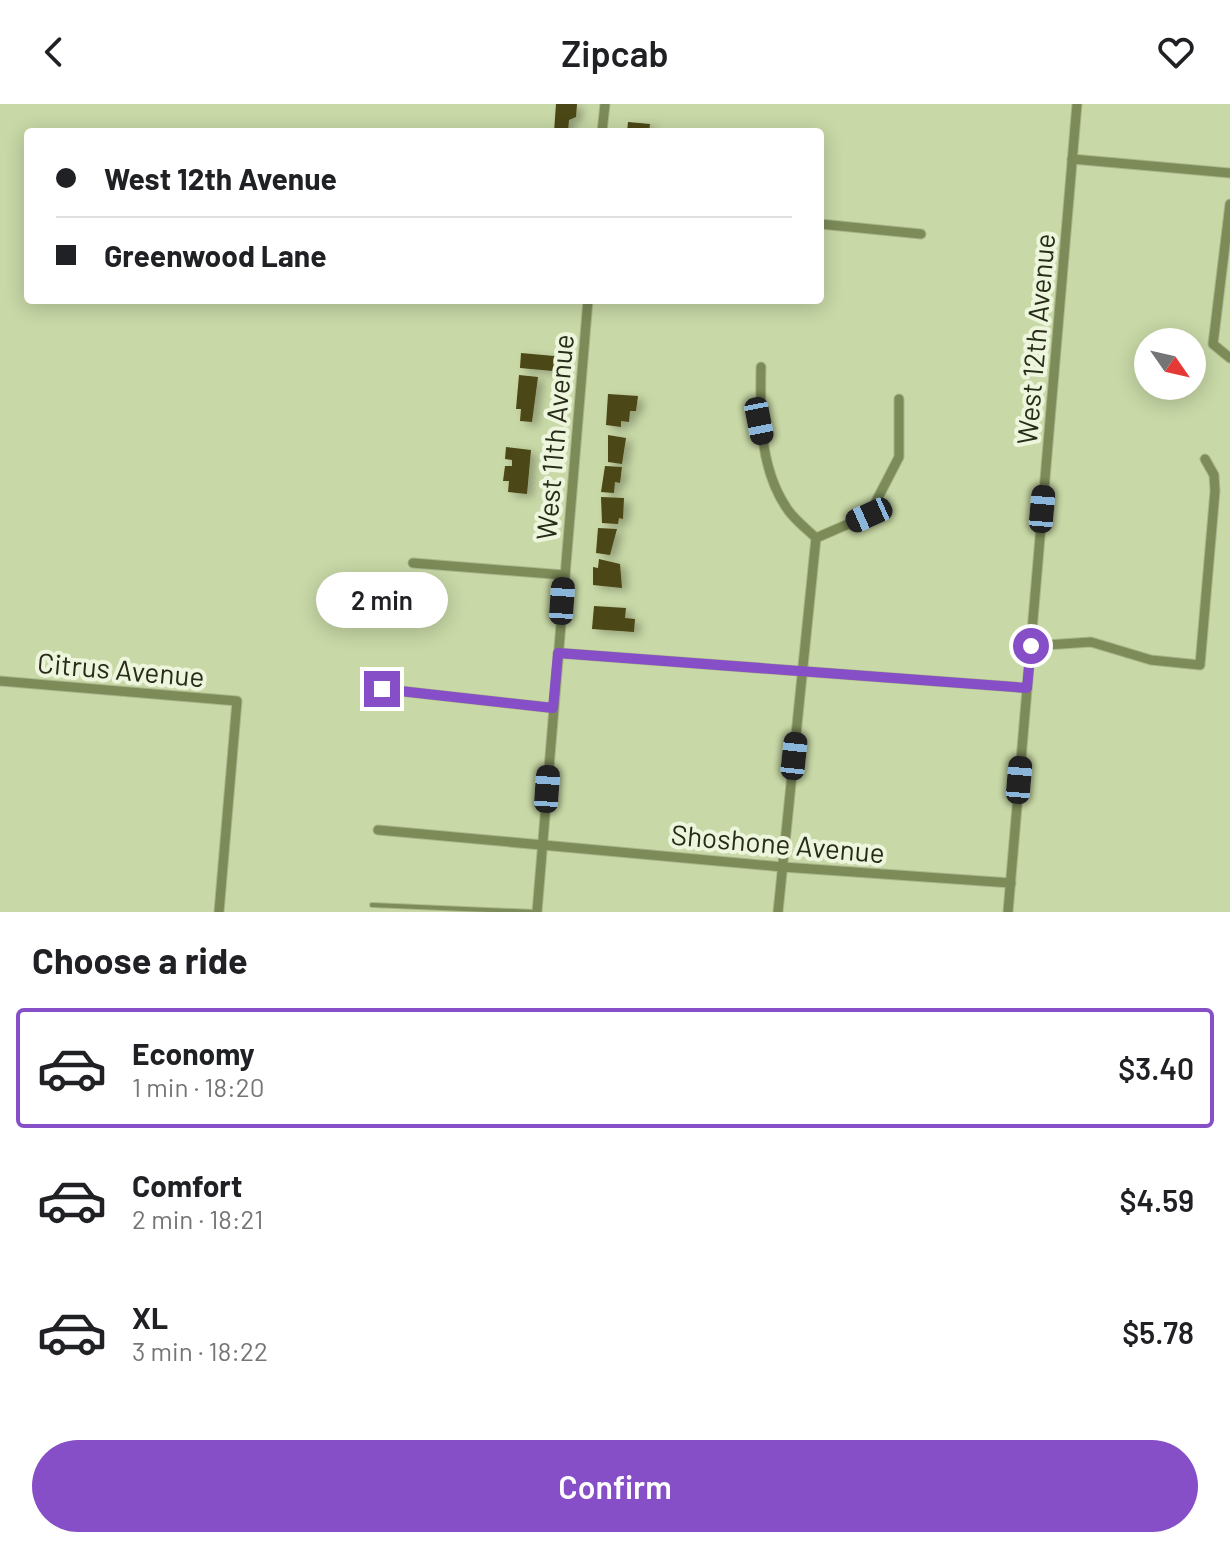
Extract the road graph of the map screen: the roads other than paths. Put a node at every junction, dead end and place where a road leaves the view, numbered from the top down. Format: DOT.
graph roads {
  1 [pos="605,104"];
  2 [pos="1077,104"];
  3 [pos="602,128"];
  4 [pos="1072,159"];
  5 [pos="1230,173"];
  6 [pos="1230,204"];
  7 [pos="824,224"];
  8 [pos="921,234"];
  9 [pos="588,304"];
  10 [pos="1230,358"];
  11 [pos="761,367"];
  12 [pos="899,399"];
  13 [pos="1205,459"];
  14 [pos="816,538"];
  15 [pos="413,563"];
  16 [pos="564,575"];
  17 [pos="1031,646"];
  18 [pos="558,653"];
  19 [pos="803,674"];
  20 [pos="0,681"];
  21 [pos="1027,688"];
  22 [pos="382,689"];
  23 [pos="553,708"];
  24 [pos="378,830"];
  25 [pos="543,844"];
  26 [pos="783,867"];
  27 [pos="1011,883"];
  28 [pos="372,905"];
  29 [pos="219,912"];
  30 [pos="537,912"];
  31 [pos="778,912"];
  32 [pos="1008,912"];
  1 -- 3 [label="street"];
  2 -- 4 [label="street, West 12th Avenue"];
  4 -- 5 [label="street"];
  4 -- 17 [label="street, West 12th Avenue"];
  6 -- 10 [label="street"];
  7 -- 8 [label="street"];
  9 -- 16 [label="street, West 11th Avenue"];
  11 -- 14 [label="street"];
  12 -- 14 [label="street"];
  13 -- 17 [label="street"];
  14 -- 19 [label="street"];
  15 -- 16 [label="street"];
  16 -- 18 [label="street, West 11th Avenue"];
  17 -- 21 [label="street, West 12th Avenue"];
  18 -- 19 [label="street"];
  18 -- 23 [label="street, West 11th Avenue"];
  19 -- 21 [label="street"];
  19 -- 26 [label="street"];
  20 -- 29 [label="street, Citrus Avenue"];
  21 -- 27 [label="street, West 12th Avenue"];
  22 -- 23 [label="street"];
  23 -- 25 [label="street, West 11th Avenue"];
  24 -- 25 [label="street, Shoshone Avenue"];
  25 -- 26 [label="street, Shoshone Avenue"];
  25 -- 30 [label="street, West 11th Avenue"];
  26 -- 27 [label="street, Shoshone Avenue"];
  26 -- 31 [label="street"];
  27 -- 32 [label="street, West 12th Avenue"];
  28 -- 30 [label="lane"];
}
